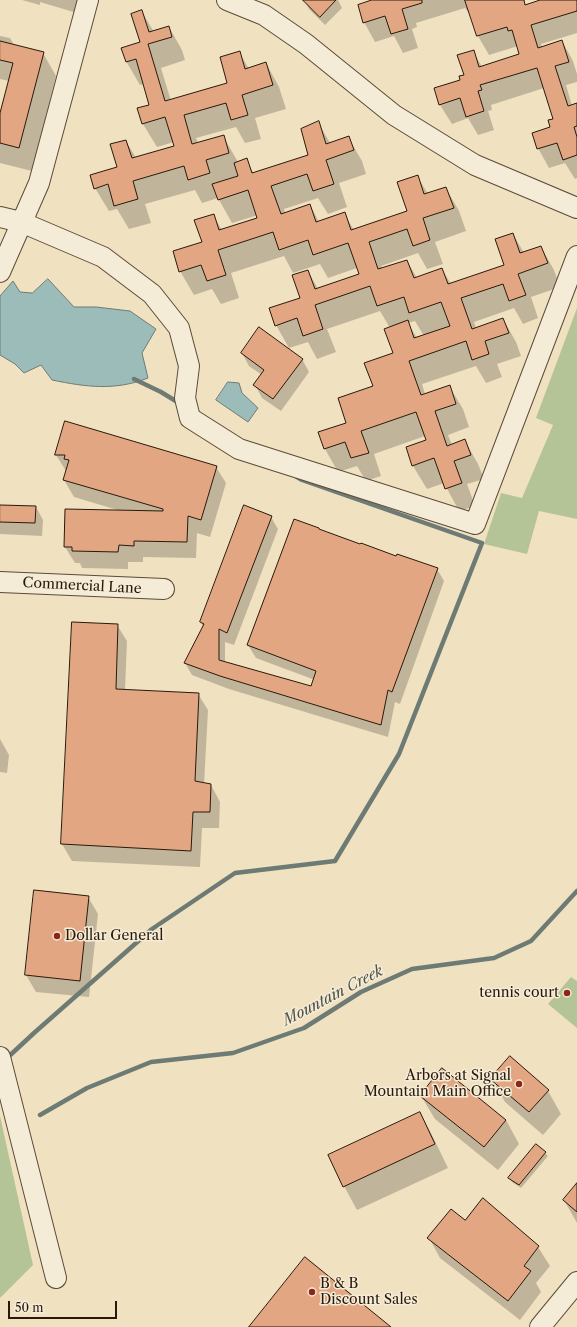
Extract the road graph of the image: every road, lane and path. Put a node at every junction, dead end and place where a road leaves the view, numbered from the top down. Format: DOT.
graph roads {
  1 [pos="88,0"];
  2 [pos="227,0"];
  3 [pos="577,208"];
  4 [pos="0,217"];
  5 [pos="21,222"];
  6 [pos="577,256"];
  7 [pos="0,272"];
  8 [pos="0,582"];
  9 [pos="164,590"];
  10 [pos="0,1057"];
  11 [pos="56,1278"];
  12 [pos="577,1282"];
  13 [pos="540,1327"];
  1 -- 5 [label="street"];
  2 -- 3 [label="street"];
  4 -- 5 [label="street"];
  5 -- 6 [label="street"];
  5 -- 7 [label="street"];
  8 -- 9 [label="street, Commercial Lane"];
  10 -- 11 [label="street"];
  12 -- 13 [label="street"];
}
